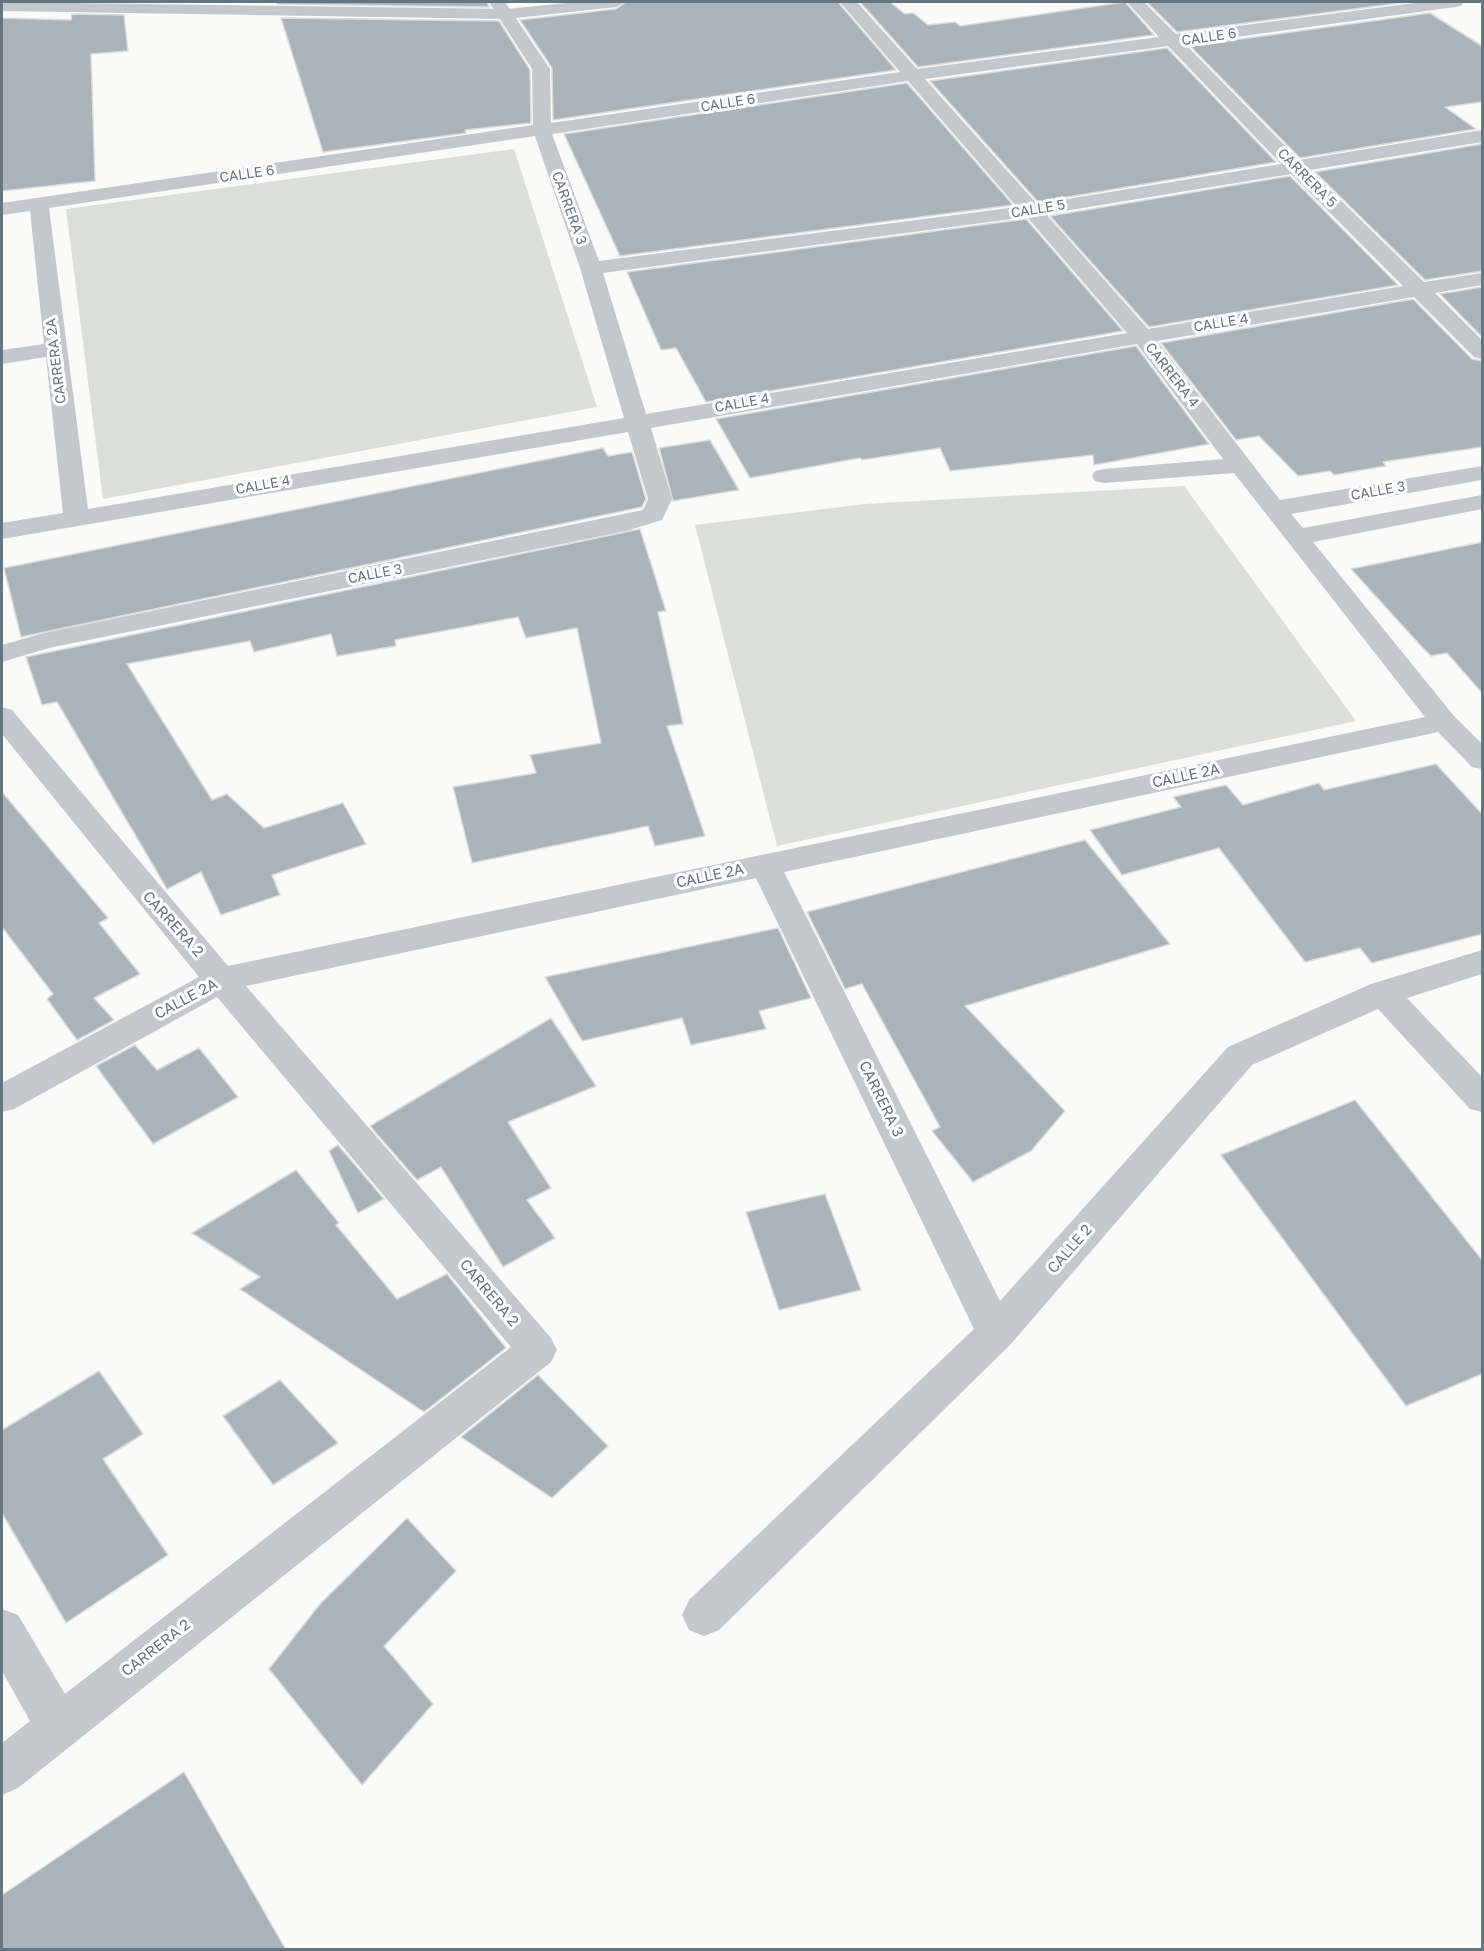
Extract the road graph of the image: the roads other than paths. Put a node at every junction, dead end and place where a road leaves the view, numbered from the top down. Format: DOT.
graph roads {
  1 [pos="616,2"];
  2 [pos="848,2"];
  3 [pos="1135,2"];
  4 [pos="1455,2"];
  5 [pos="2,6"];
  6 [pos="502,8"];
  7 [pos="1172,42"];
  8 [pos="914,75"];
  9 [pos="542,131"];
  10 [pos="1482,136"];
  11 [pos="1295,167"];
  12 [pos="39,204"];
  13 [pos="2,209"];
  14 [pos="1030,211"];
  15 [pos="591,268"];
  16 [pos="1482,279"];
  17 [pos="1421,291"];
  18 [pos="1142,336"];
  19 [pos="54,349"];
  20 [pos="1482,352"];
  21 [pos="2,357"];
  22 [pos="637,421"];
  23 [pos="1241,465"];
  24 [pos="1482,473"];
  25 [pos="1104,476"];
  26 [pos="1482,502"];
  27 [pos="1274,509"];
  28 [pos="76,517"];
  29 [pos="2,531"];
  30 [pos="1297,537"];
  31 [pos="2,654"];
  32 [pos="2,716"];
  33 [pos="1444,722"];
  34 [pos="1482,760"];
  35 [pos="765,864"];
  36 [pos="1482,962"];
  37 [pos="223,980"];
  38 [pos="1383,993"];
  39 [pos="2,1098"];
  40 [pos="1482,1099"];
  41 [pos="996,1333"];
  42 [pos="704,1615"];
  43 [pos="2,1630"];
  44 [pos="57,1725"];
  45 [pos="2,1772"];
  1 -- 6 [label="street"];
  2 -- 8 [label="street, CARRERA 4"];
  3 -- 7 [label="street, CARRERA 5"];
  4 -- 7 [label="street, CALLE 6"];
  5 -- 6 [label="street"];
  6 -- 9 [label="street, CARRERA 3"];
  7 -- 8 [label="street, CALLE 6"];
  7 -- 11 [label="street, CARRERA 5"];
  8 -- 9 [label="street, CALLE 6"];
  8 -- 14 [label="street, CARRERA 4"];
  9 -- 12 [label="street, CALLE 6"];
  9 -- 15 [label="street, CARRERA 3"];
  10 -- 11 [label="street, CALLE 5"];
  11 -- 14 [label="street, CALLE 5"];
  11 -- 17 [label="street, CARRERA 5"];
  12 -- 13 [label="street, CALLE 6"];
  12 -- 19 [label="street, CARRERA 2A"];
  14 -- 15 [label="street, CALLE 5"];
  14 -- 18 [label="street, CARRERA 4"];
  15 -- 22 [label="street, CARRERA 3"];
  16 -- 17 [label="street, CALLE 4"];
  17 -- 18 [label="street, CALLE 4"];
  17 -- 20 [label="street, CARRERA 5"];
  18 -- 22 [label="street, CALLE 4"];
  18 -- 23 [label="street, CARRERA 4"];
  19 -- 21 [label="street"];
  19 -- 28 [label="street, CARRERA 2A"];
  22 -- 28 [label="street, CALLE 4"];
  22 -- 31 [label="street, CALLE 3"];
  23 -- 25 [label="street"];
  23 -- 27 [label="street, CARRERA 4"];
  24 -- 27 [label="street, CALLE 3"];
  26 -- 30 [label="street, CALLE 3"];
  27 -- 30 [label="street, CARRERA 4"];
  28 -- 29 [label="street, CALLE 4"];
  30 -- 33 [label="street, CARRERA 4"];
  32 -- 37 [label="street, CARRERA 2"];
  33 -- 34 [label="street, CARRERA 4"];
  33 -- 35 [label="street, CALLE 2A"];
  35 -- 37 [label="street, CALLE 2A"];
  35 -- 41 [label="street, CARRERA 3"];
  36 -- 38 [label="street, CALLE 2"];
  37 -- 39 [label="street, CALLE 2A"];
  37 -- 44 [label="street, CARRERA 2"];
  38 -- 40 [label="street"];
  38 -- 41 [label="street, CALLE 2"];
  41 -- 42 [label="street, CALLE 2"];
  43 -- 44 [label="street"];
  44 -- 45 [label="street, CARRERA 2"];
}
